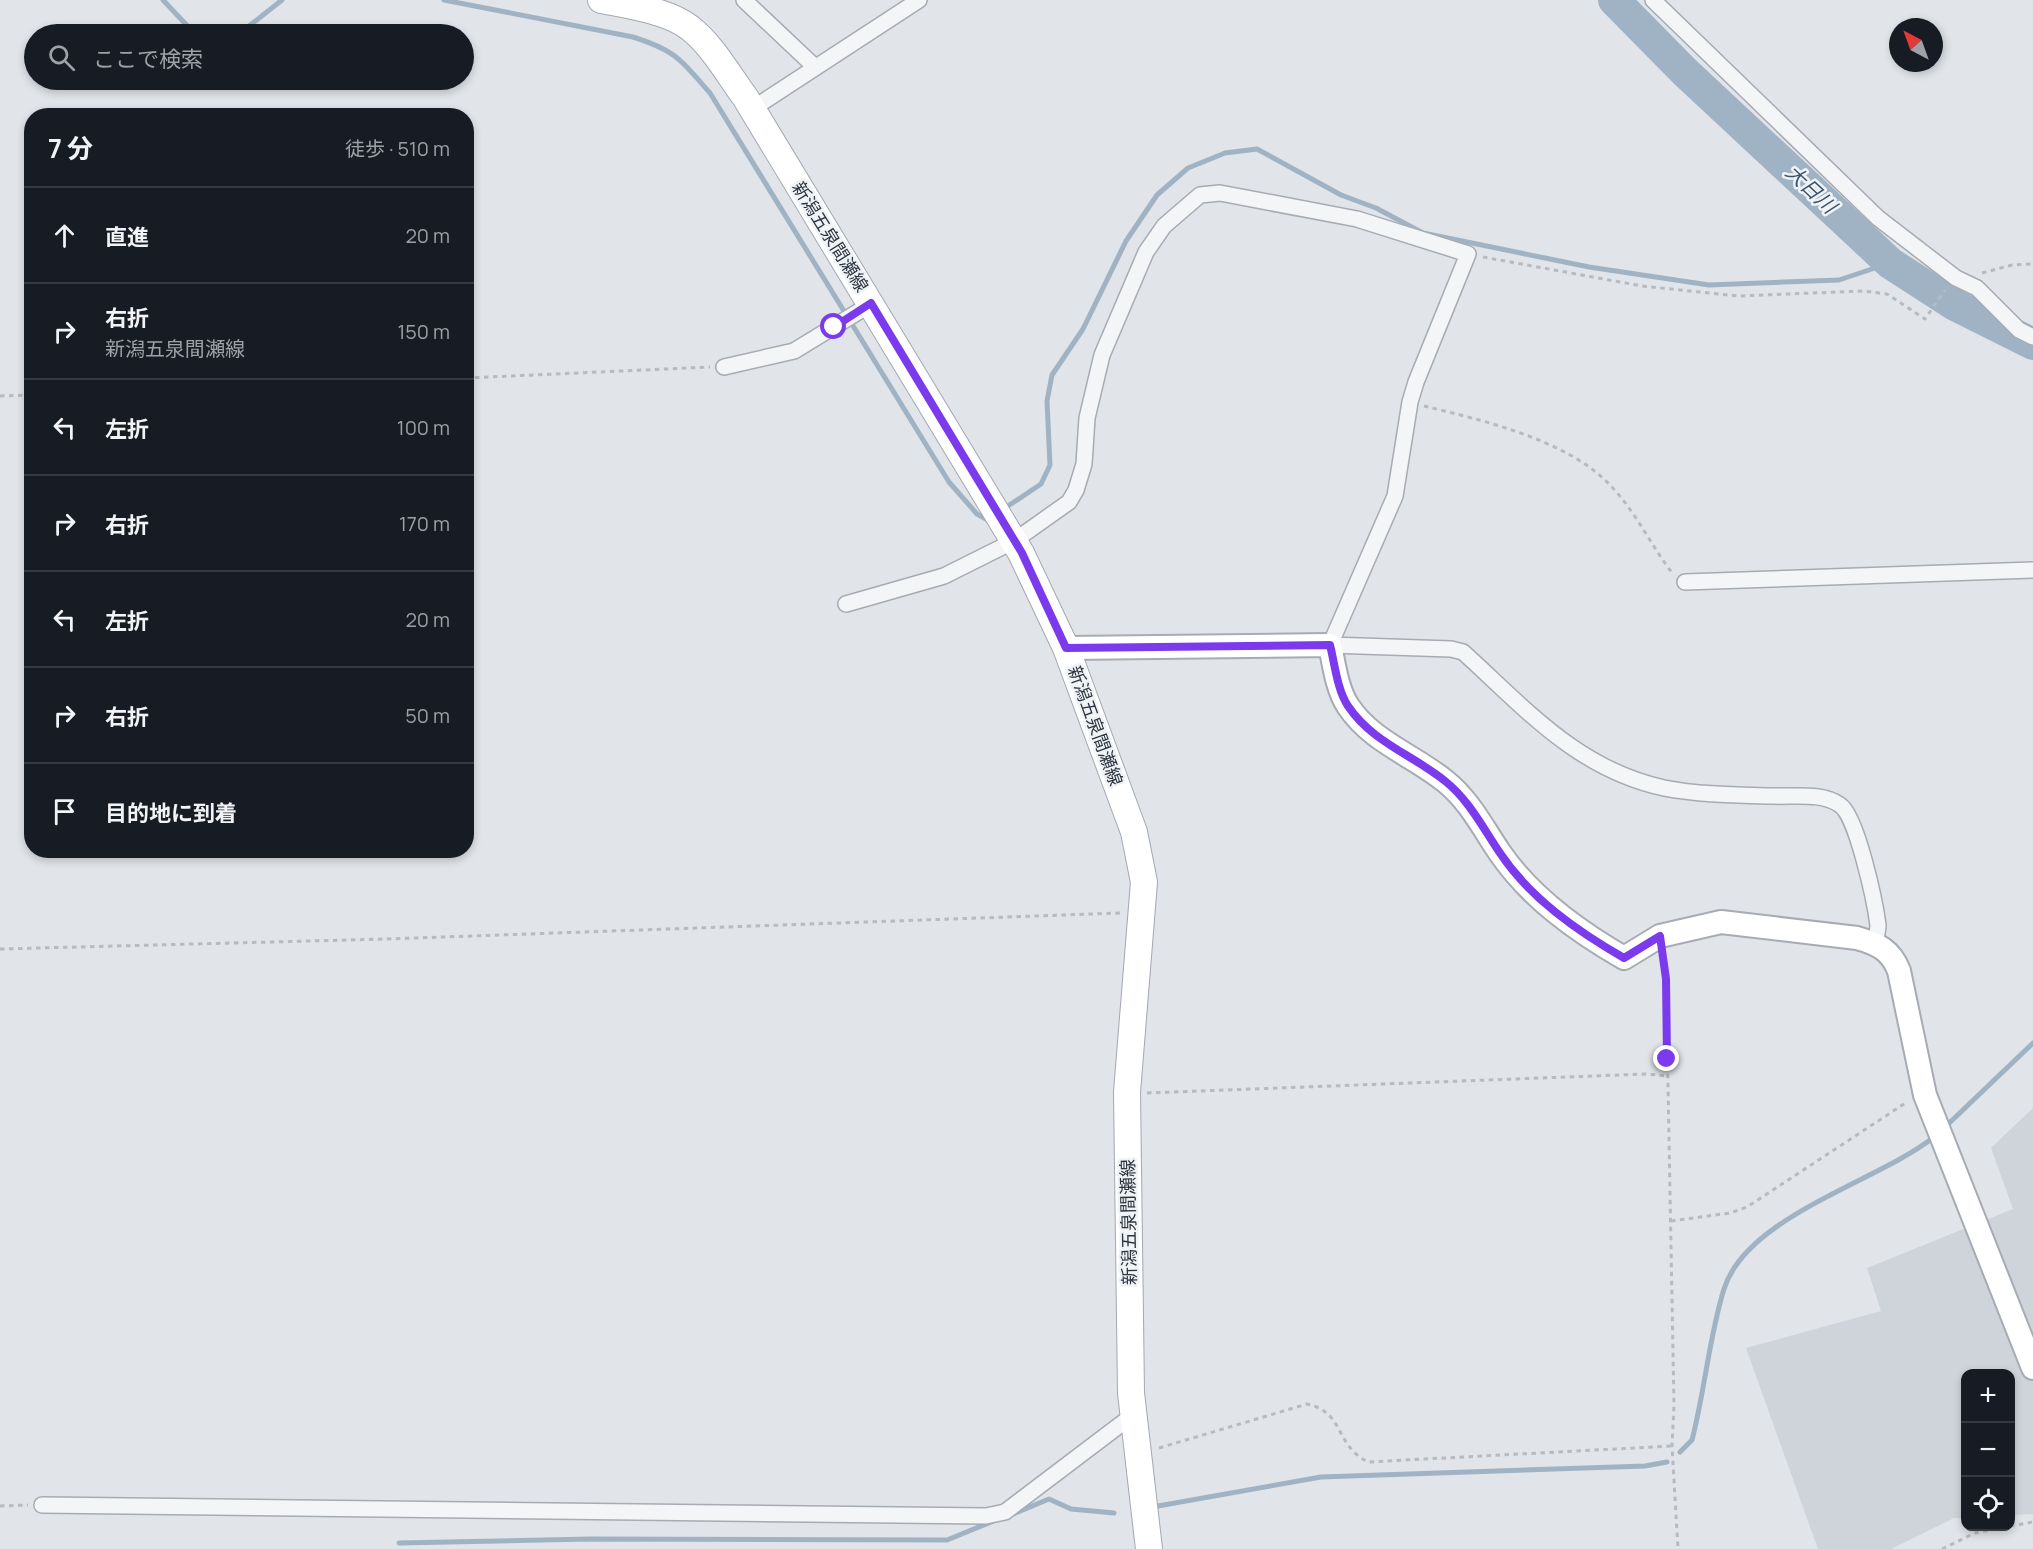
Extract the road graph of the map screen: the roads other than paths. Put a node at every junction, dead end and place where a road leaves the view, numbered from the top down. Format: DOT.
graph roads {
  1 [pos="601,0"];
  2 [pos="744,0"];
  3 [pos="919,0"];
  4 [pos="1653,0"];
  5 [pos="815,67"];
  6 [pos="752,109"];
  7 [pos="871,303"];
  8 [pos="2033,337"];
  9 [pos="724,367"];
  10 [pos="1014,541"];
  11 [pos="2033,570"];
  12 [pos="1685,582"];
  13 [pos="846,604"];
  14 [pos="1330,645"];
  15 [pos="1066,648"];
  16 [pos="1875,943"];
  17 [pos="2033,1368"];
  18 [pos="1133,1415"];
  19 [pos="42,1505"];
  20 [pos="1149,1549"];
  1 -- 6 [label="main road, 新潟五泉間瀬線"];
  2 -- 5 [label="street"];
  3 -- 5 [label="street"];
  4 -- 8 [label="street"];
  5 -- 6 [label="street"];
  6 -- 7 [label="main road, 新潟五泉間瀬線"];
  7 -- 9 [label="street"];
  7 -- 10 [label="main road, 新潟五泉間瀬線"];
  10 -- 13 [label="street"];
  10 -- 14 [label="street"];
  10 -- 15 [label="main road, 新潟五泉間瀬線"];
  11 -- 12 [label="street"];
  14 -- 15 [label="street"];
  14 -- 16 [label="street"];
  14 -- 16 [label="street"];
  15 -- 18 [label="main road, 新潟五泉間瀬線"];
  16 -- 17 [label="street"];
  18 -- 19 [label="street"];
  18 -- 20 [label="main road, 新潟五泉間瀬線"];
}
